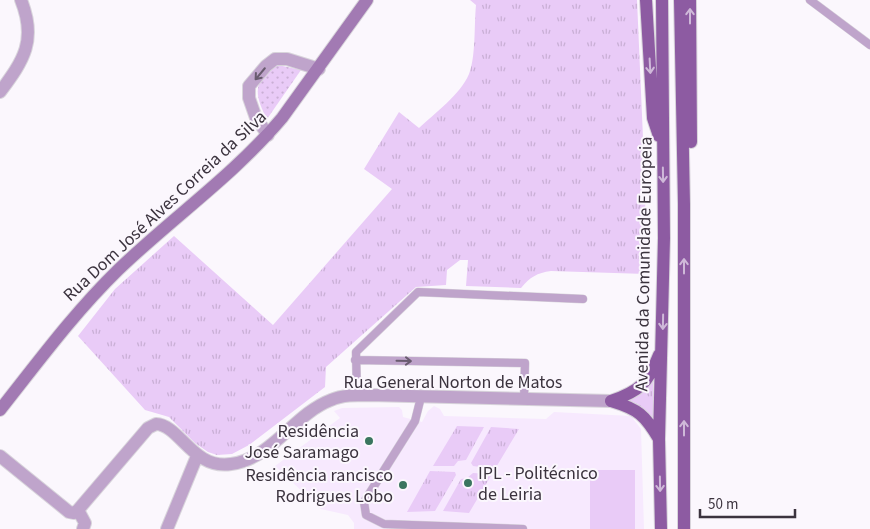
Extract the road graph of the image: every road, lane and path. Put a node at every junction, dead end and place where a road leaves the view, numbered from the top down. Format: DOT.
graph roads {
  1 [pos="21,0"];
  2 [pos="367,0"];
  3 [pos="646,0"];
  4 [pos="662,0"];
  5 [pos="680,0"];
  6 [pos="690,0"];
  7 [pos="810,0"];
  8 [pos="870,45"];
  9 [pos="318,69"];
  10 [pos="0,92"];
  11 [pos="268,136"];
  12 [pos="663,150"];
  13 [pos="684,204"];
  14 [pos="583,299"];
  15 [pos="662,345"];
  16 [pos="355,360"];
  17 [pos="357,395"];
  18 [pos="421,396"];
  19 [pos="524,399"];
  20 [pos="611,401"];
  21 [pos="0,410"];
  22 [pos="659,439"];
  23 [pos="0,456"];
  24 [pos="197,456"];
  25 [pos="78,510"];
  26 [pos="83,529"];
  27 [pos="167,529"];
  28 [pos="523,529"];
  29 [pos="661,529"];
  30 [pos="684,529"];
  1 -- 10 [label="street"];
  2 -- 9 [label="main road, Rua Dom José Alves Correia da Silva"];
  3 -- 12 [label="main road, one-way"];
  4 -- 12 [label="main road, Avenida da Comunidade Europeia"];
  5 -- 13 [label="main road, Avenida da Comunidade Europeia"];
  13 -- 6 [label="main road, one-way"];
  7 -- 8 [label="lane"];
  9 -- 11 [label="main road, Rua Dom José Alves Correia da Silva"];
  9 -- 11 [label="street, one-way"];
  11 -- 21 [label="main road, Rua Dom José Alves Correia da Silva"];
  12 -- 15 [label="main road, Avenida da Comunidade Europeia, one-way"];
  30 -- 13 [label="main road, Avenida da Comunidade Europeia, one-way"];
  14 -- 16 [label="lane"];
  15 -- 20 [label="main road"];
  15 -- 22 [label="main road, Avenida da Comunidade Europeia"];
  16 -- 17 [label="lane"];
  16 -- 19 [label="lane, one-way"];
  17 -- 18 [label="street, Rua General Norton de Matos"];
  17 -- 24 [label="street, Rua General Norton de Matos"];
  18 -- 19 [label="street, Rua General Norton de Matos"];
  18 -- 28 [label="lane"];
  19 -- 20 [label="street, Rua General Norton de Matos"];
  20 -- 22 [label="main road"];
  22 -- 29 [label="main road, Avenida da Comunidade Europeia, one-way"];
  23 -- 25 [label="street"];
  24 -- 25 [label="street"];
  24 -- 27 [label="street"];
  25 -- 26 [label="street"];
}
